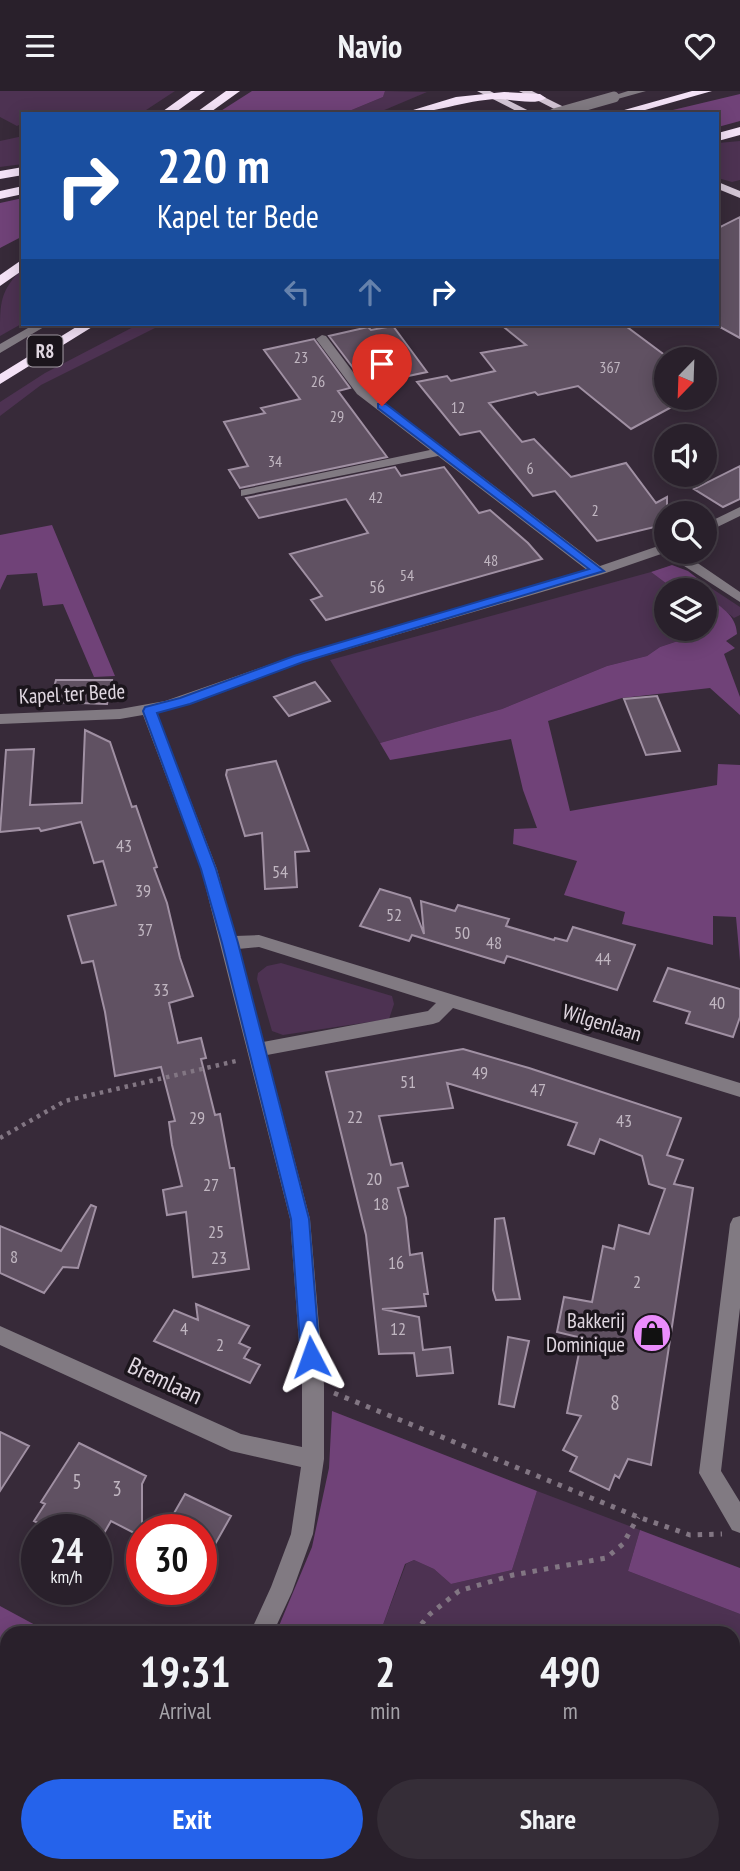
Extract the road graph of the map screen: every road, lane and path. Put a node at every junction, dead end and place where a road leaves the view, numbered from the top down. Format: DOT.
graph roads {
  1 [pos="199,91"];
  2 [pos="234,91"];
  3 [pos="437,91"];
  4 [pos="524,91"];
  5 [pos="641,91"];
  6 [pos="706,91"];
  7 [pos="484,92"];
  8 [pos="540,98"];
  9 [pos="168,112"];
  10 [pos="203,112"];
  11 [pos="399,112"];
  12 [pos="412,112"];
  13 [pos="526,112"];
  14 [pos="561,112"];
  15 [pos="569,112"];
  16 [pos="624,112"];
  17 [pos="740,131"];
  18 [pos="719,138"];
  19 [pos="21,171"];
  20 [pos="0,175"];
  21 [pos="719,185"];
  22 [pos="21,190"];
  23 [pos="0,195"];
  24 [pos="740,195"];
  25 [pos="21,265"];
  26 [pos="0,282"];
  27 [pos="40,326"];
  28 [pos="87,326"];
  29 [pos="322,339"];
  30 [pos="0,349"];
  31 [pos="0,380"];
  32 [pos="443,451"];
  33 [pos="246,493"];
  34 [pos="740,511"];
  35 [pos="717,523"];
  36 [pos="654,553"];
  37 [pos="689,564"];
  38 [pos="598,571"];
  39 [pos="740,598"];
  40 [pos="149,711"];
  41 [pos="0,719"];
  42 [pos="230,943"];
  43 [pos="450,1000"];
  44 [pos="257,1050"];
  45 [pos="740,1090"];
  46 [pos="0,1138"];
  47 [pos="740,1224"];
  48 [pos="0,1335"];
  49 [pos="313,1385"];
  50 [pos="313,1459"];
  51 [pos="638,1517"];
  52 [pos="734,1528"];
  53 [pos="264,1626"];
  54 [pos="420,1626"];
  1 -- 9 [label="highway"];
  2 -- 10 [label="highway"];
  3 -- 11 [label="highway"];
  4 -- 8 [label="main road"];
  5 -- 14 [label="street, bridge"];
  6 -- 16 [label="highway"];
  7 -- 8 [label="highway"];
  7 -- 12 [label="highway"];
  7 -- 13 [label="main road"];
  8 -- 15 [label="main road"];
  17 -- 18 [label="highway"];
  19 -- 20 [label="highway"];
  21 -- 24 [label="main road"];
  22 -- 23 [label="highway"];
  25 -- 26 [label="highway"];
  27 -- 30 [label="street"];
  28 -- 31 [label="highway, R8"];
  29 -- 32 [label="street"];
  32 -- 33 [label="street"];
  32 -- 38 [label="street"];
  34 -- 35 [label="street"];
  36 -- 38 [label="street, Kapel ter Bede"];
  37 -- 39 [label="street"];
  38 -- 40 [label="street, Kapel ter Bede"];
  40 -- 41 [label="street, Kapel ter Bede"];
  40 -- 42 [label="street"];
  42 -- 43 [label="street, Wilgenlaan"];
  42 -- 44 [label="street"];
  43 -- 44 [label="street"];
  43 -- 45 [label="street, Wilgenlaan"];
  44 -- 46 [label="path"];
  44 -- 49 [label="street"];
  47 -- 52 [label="street"];
  48 -- 50 [label="street, Bremlaan"];
  49 -- 50 [label="street"];
  49 -- 51 [label="path"];
  50 -- 53 [label="street"];
  51 -- 52 [label="path"];
  51 -- 54 [label="path"];
}
